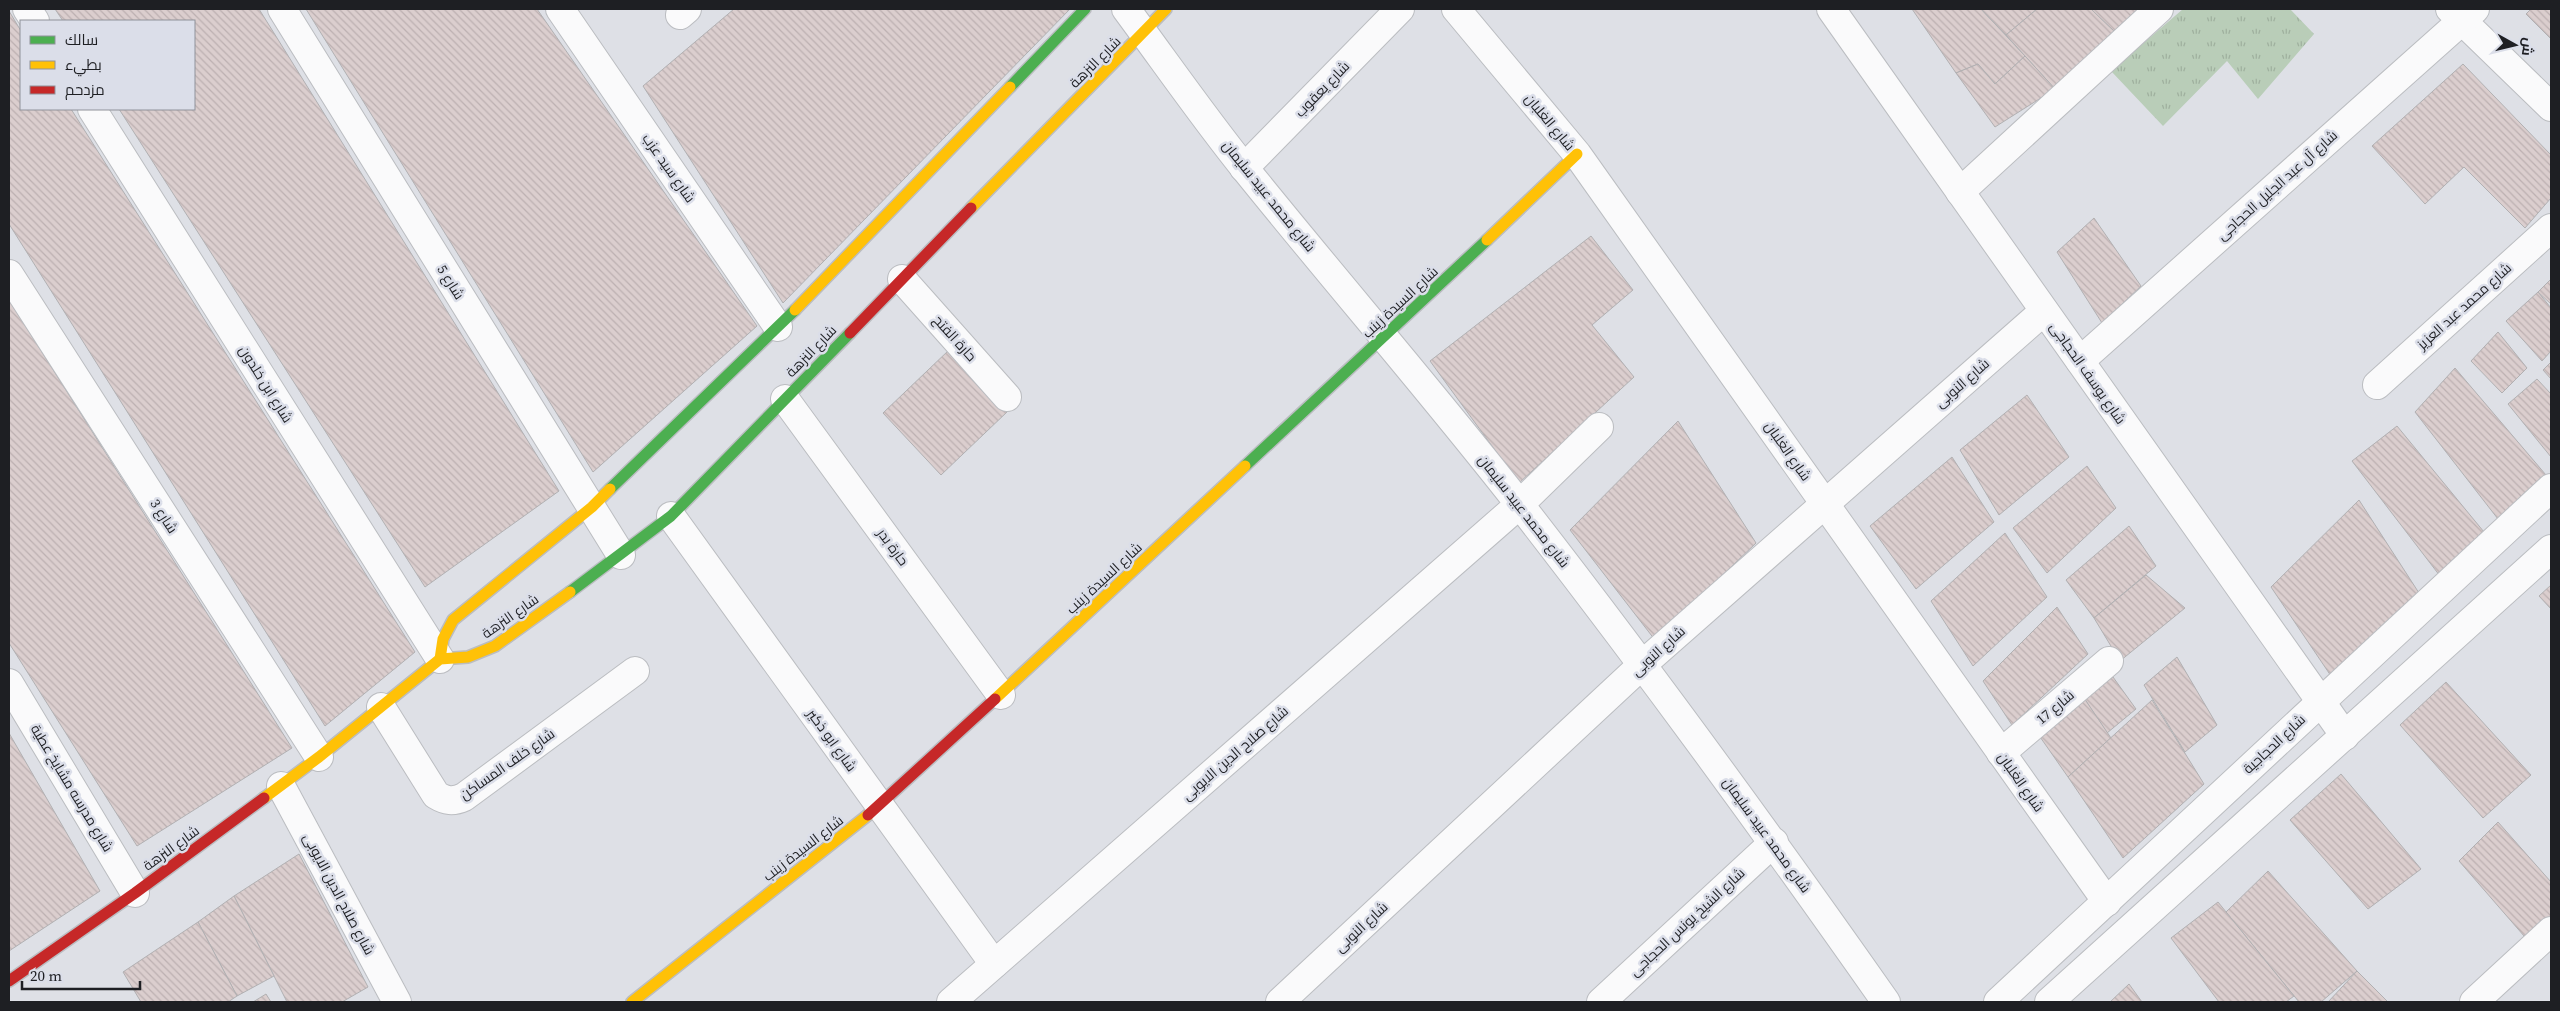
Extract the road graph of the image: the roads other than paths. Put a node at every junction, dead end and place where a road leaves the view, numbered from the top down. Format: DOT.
graph roads {
  1 [pos="27,9"];
  2 [pos="282,9"];
  3 [pos="560,9"];
  4 [pos="1085,9"];
  5 [pos="1126,9"];
  6 [pos="1166,9"];
  7 [pos="1400,9"];
  8 [pos="1456,9"];
  9 [pos="2159,9"];
  10 [pos="1834,10"];
  11 [pos="2462,13"];
  12 [pos="34,20"];
  13 [pos="1144,33"];
  14 [pos="2551,107"];
  15 [pos="93,110"];
  16 [pos="1577,154"];
  17 [pos="1244,168"];
  18 [pos="1960,192"];
  19 [pos="2551,228"];
  20 [pos="9,274"];
  21 [pos="902,279"];
  22 [pos="2044,310"];
  23 [pos="778,327"];
  24 [pos="1385,337"];
  25 [pos="2080,362"];
  26 [pos="2377,385"];
  27 [pos="1007,397"];
  28 [pos="785,400"];
  29 [pos="1599,428"];
  30 [pos="2551,488"];
  31 [pos="1825,503"];
  32 [pos="1520,504"];
  33 [pos="592,507"];
  34 [pos="671,516"];
  35 [pos="2551,549"];
  36 [pos="621,555"];
  37 [pos="440,659"];
  38 [pos="2109,661"];
  39 [pos="1643,664"];
  40 [pos="635,671"];
  41 [pos="9,683"];
  42 [pos="1000,695"];
  43 [pos="2320,701"];
  44 [pos="381,707"];
  45 [pos="2345,736"];
  46 [pos="2001,753"];
  47 [pos="319,758"];
  48 [pos="281,786"];
  49 [pos="880,806"];
  50 [pos="1774,842"];
  51 [pos="135,893"];
  52 [pos="2107,902"];
  53 [pos="2551,931"];
  54 [pos="994,964"];
  55 [pos="9,981"];
  56 [pos="398,1002"];
  57 [pos="632,1002"];
  58 [pos="951,1002"];
  59 [pos="1280,1002"];
  60 [pos="1601,1002"];
  61 [pos="1886,1002"];
  62 [pos="1998,1002"];
  63 [pos="2049,1002"];
  64 [pos="2474,1002"];
  1 -- 12 [label="street"];
  2 -- 33 [label="street, شارع 5"];
  3 -- 23 [label="street, شارع سيد عزب"];
  4 -- 23 [label="main road"];
  5 -- 13 [label="street, شارع محمد عبيد سليمان"];
  6 -- 13 [label="main road, شارع النزهة"];
  7 -- 17 [label="street, شارع يعقوب"];
  8 -- 16 [label="street, شارع الغلبان"];
  9 -- 18 [label="street"];
  10 -- 18 [label="street, شارع يوسف الحجاجى"];
  11 -- 14 [label="street"];
  11 -- 25 [label="street, شارع آل عبد الجليل الحجاجى"];
  13 -- 17 [label="street, شارع محمد عبيد سليمان"];
  13 -- 21 [label="main road, شارع النزهة"];
  15 -- 37 [label="street, شارع ابن خلدون"];
  16 -- 24 [label="main road, شارع السيدة زينب"];
  16 -- 31 [label="street, شارع الغلبان"];
  17 -- 24 [label="street, شارع محمد عبيد سليمان"];
  18 -- 22 [label="street, شارع يوسف الحجاجى"];
  19 -- 26 [label="street, شارع محمد عبد العزيز"];
  20 -- 47 [label="street, شارع 3"];
  21 -- 27 [label="street, حارة الفتح"];
  21 -- 28 [label="main road, شارع النزهة"];
  22 -- 25 [label="street, شارع يوسف الحجاجى"];
  22 -- 31 [label="street, شارع النوبى"];
  23 -- 33 [label="main road"];
  24 -- 32 [label="street, شارع محمد عبيد سليمان"];
  24 -- 42 [label="main road, شارع السيدة زينب"];
  25 -- 43 [label="street, شارع يوسف الحجاجى"];
  28 -- 34 [label="main road, شارع النزهة"];
  28 -- 42 [label="street, حارة بدر"];
  29 -- 32 [label="street, شارع صلاح الدين الايوبى"];
  30 -- 43 [label="street, شارع الحجاجية"];
  31 -- 39 [label="street, شارع النوبى"];
  31 -- 46 [label="street, شارع الغلبان"];
  32 -- 39 [label="street, شارع محمد عبيد سليمان"];
  32 -- 54 [label="street, شارع صلاح الدين الايوبى"];
  33 -- 36 [label="street, شارع 5"];
  33 -- 37 [label="main road"];
  34 -- 36 [label="main road, شارع النزهة"];
  34 -- 49 [label="street, شارع ابو ذكير"];
  35 -- 45 [label="street"];
  36 -- 37 [label="main road, شارع النزهة"];
  37 -- 44 [label="main road, شارع النزهة"];
  38 -- 46 [label="street, شارع 17"];
  39 -- 50 [label="street, شارع محمد عبيد سليمان"];
  39 -- 59 [label="street, شارع النوبى"];
  40 -- 44 [label="street, شارع خلف المساكن"];
  41 -- 51 [label="street, شارع مدرسه مشايخ عطية"];
  42 -- 49 [label="main road, شارع السيدة زينب"];
  43 -- 45 [label="street, شارع يوسف الحجاجى"];
  43 -- 52 [label="street, شارع الحجاجية"];
  44 -- 47 [label="main road, شارع النزهة"];
  45 -- 63 [label="street"];
  46 -- 52 [label="street, شارع الغلبان"];
  47 -- 48 [label="main road, شارع النزهة"];
  48 -- 51 [label="main road, شارع النزهة"];
  48 -- 56 [label="street, شارع صلاح الدين الايوبى"];
  49 -- 54 [label="street, شارع ابو ذكير"];
  49 -- 57 [label="main road, شارع السيدة زينب"];
  50 -- 60 [label="street, شارع الشيخ يونس الحجاجى"];
  50 -- 61 [label="street, شارع محمد عبيد سليمان"];
  51 -- 55 [label="main road, شارع النزهة"];
  52 -- 62 [label="street, شارع الحجاجية"];
  53 -- 64 [label="street"];
  54 -- 58 [label="street, شارع صلاح الدين الايوبى"];
}
